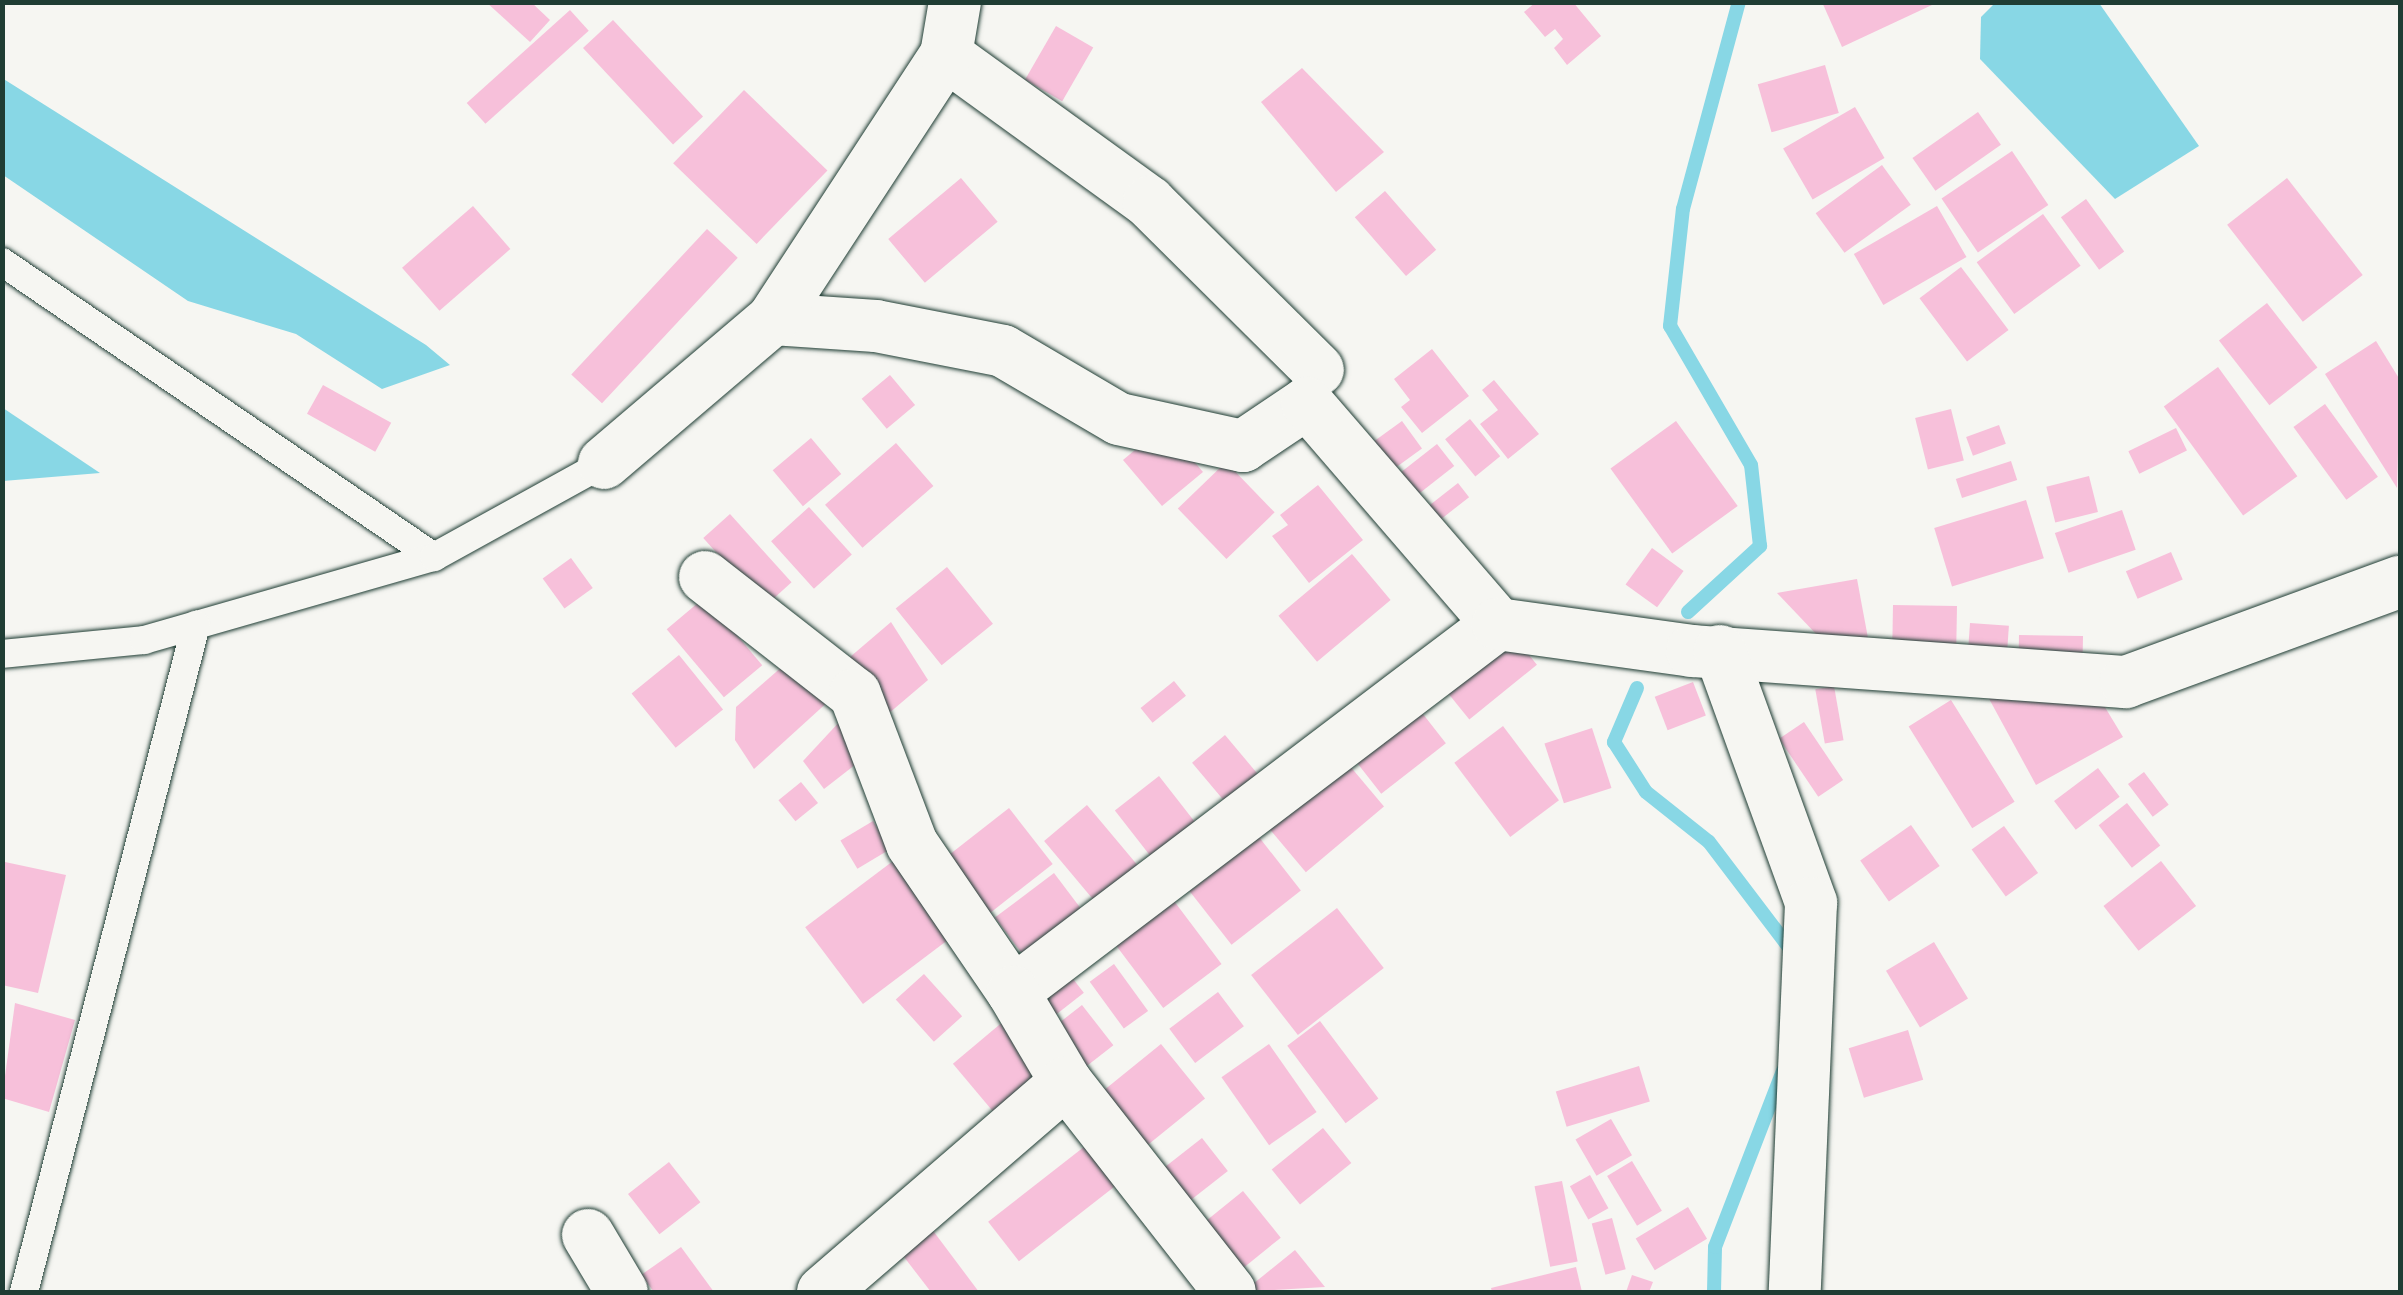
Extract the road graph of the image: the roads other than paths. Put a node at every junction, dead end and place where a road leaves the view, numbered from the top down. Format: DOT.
graph roads {
  1 [pos="955,2"];
  2 [pos="946,55"];
  3 [pos="2,262"];
  4 [pos="773,319"];
  5 [pos="1318,370"];
  6 [pos="604,464"];
  7 [pos="434,558"];
  8 [pos="705,577"];
  9 [pos="2400,582"];
  10 [pos="1498,624"];
  11 [pos="196,625"];
  12 [pos="1720,651"];
  13 [pos="2,654"];
  14 [pos="1014,992"];
  15 [pos="1066,1082"];
  16 [pos="588,1235"];
  17 [pos="24,1292"];
  18 [pos="622,1292"];
  19 [pos="823,1292"];
  20 [pos="1230,1292"];
  21 [pos="1795,1292"];
  1 -- 2 [label="street"];
  2 -- 4 [label="street"];
  2 -- 5 [label="street"];
  3 -- 7 [label="lane"];
  4 -- 6 [label="street"];
  4 -- 10 [label="street"];
  6 -- 7 [label="lane"];
  7 -- 11 [label="lane"];
  8 -- 14 [label="street"];
  9 -- 12 [label="street"];
  10 -- 12 [label="street"];
  10 -- 14 [label="street"];
  11 -- 13 [label="lane"];
  11 -- 17 [label="lane"];
  12 -- 21 [label="street"];
  14 -- 15 [label="street"];
  15 -- 19 [label="street"];
  15 -- 20 [label="street"];
  16 -- 18 [label="street"];
}
